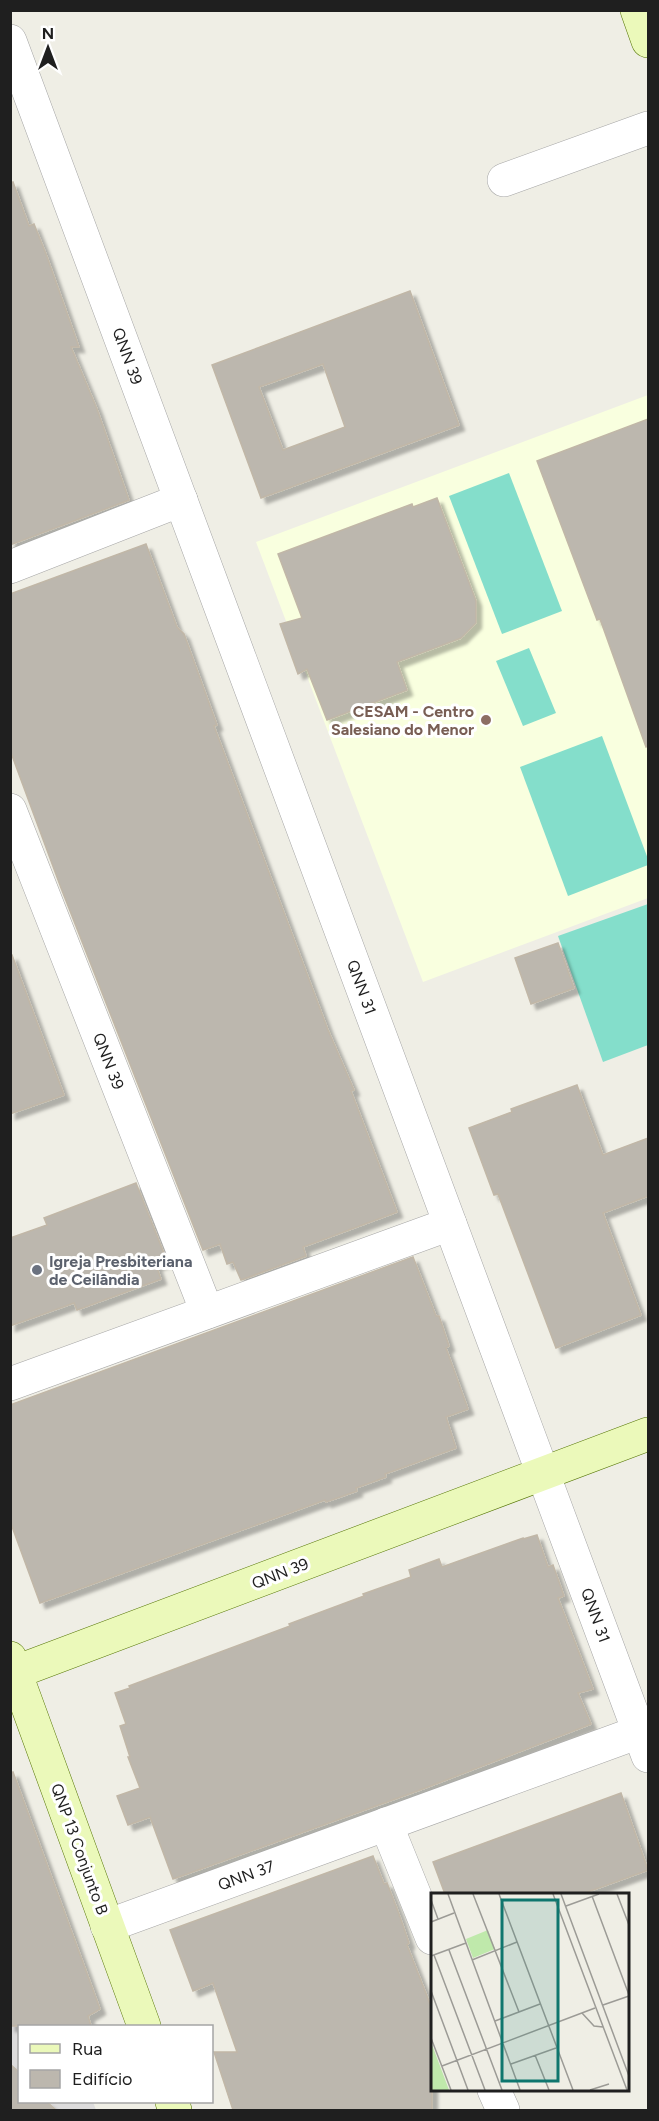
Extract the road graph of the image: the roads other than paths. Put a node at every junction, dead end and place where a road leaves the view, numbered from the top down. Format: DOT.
graph roads {
  1 [pos="637,10"];
  2 [pos="10,41"];
  3 [pos="648,41"];
  4 [pos="648,128"];
  5 [pos="504,180"];
  6 [pos="181,500"];
  7 [pos="10,567"];
  8 [pos="10,810"];
  9 [pos="450,1224"];
  10 [pos="207,1312"];
  11 [pos="10,1384"];
  12 [pos="648,1434"];
  13 [pos="543,1474"];
  14 [pos="12,1668"];
  15 [pos="644,1744"];
  16 [pos="386,1824"];
  17 [pos="107,1926"];
  18 [pos="431,1936"];
  19 [pos="144,2025"];
  20 [pos="494,2091"];
  21 [pos="503,2110"];
  1 -- 3 [label="street"];
  2 -- 6 [label="street, QNN 39"];
  4 -- 5 [label="street"];
  6 -- 7 [label="street"];
  6 -- 9 [label="street, QNN 31"];
  8 -- 10 [label="street, QNN 39"];
  9 -- 10 [label="street"];
  9 -- 13 [label="street, QNN 31"];
  10 -- 11 [label="street"];
  12 -- 13 [label="street"];
  13 -- 14 [label="street, QNN 39"];
  13 -- 15 [label="street, QNN 31"];
  14 -- 17 [label="street, QNP 13 Conjunto B"];
  15 -- 16 [label="street, QNN 37"];
  16 -- 17 [label="street, QNN 37"];
  16 -- 18 [label="street"];
  17 -- 19 [label="street, QNP 13 Conjunto B"];
  20 -- 21 [label="street"];
}
